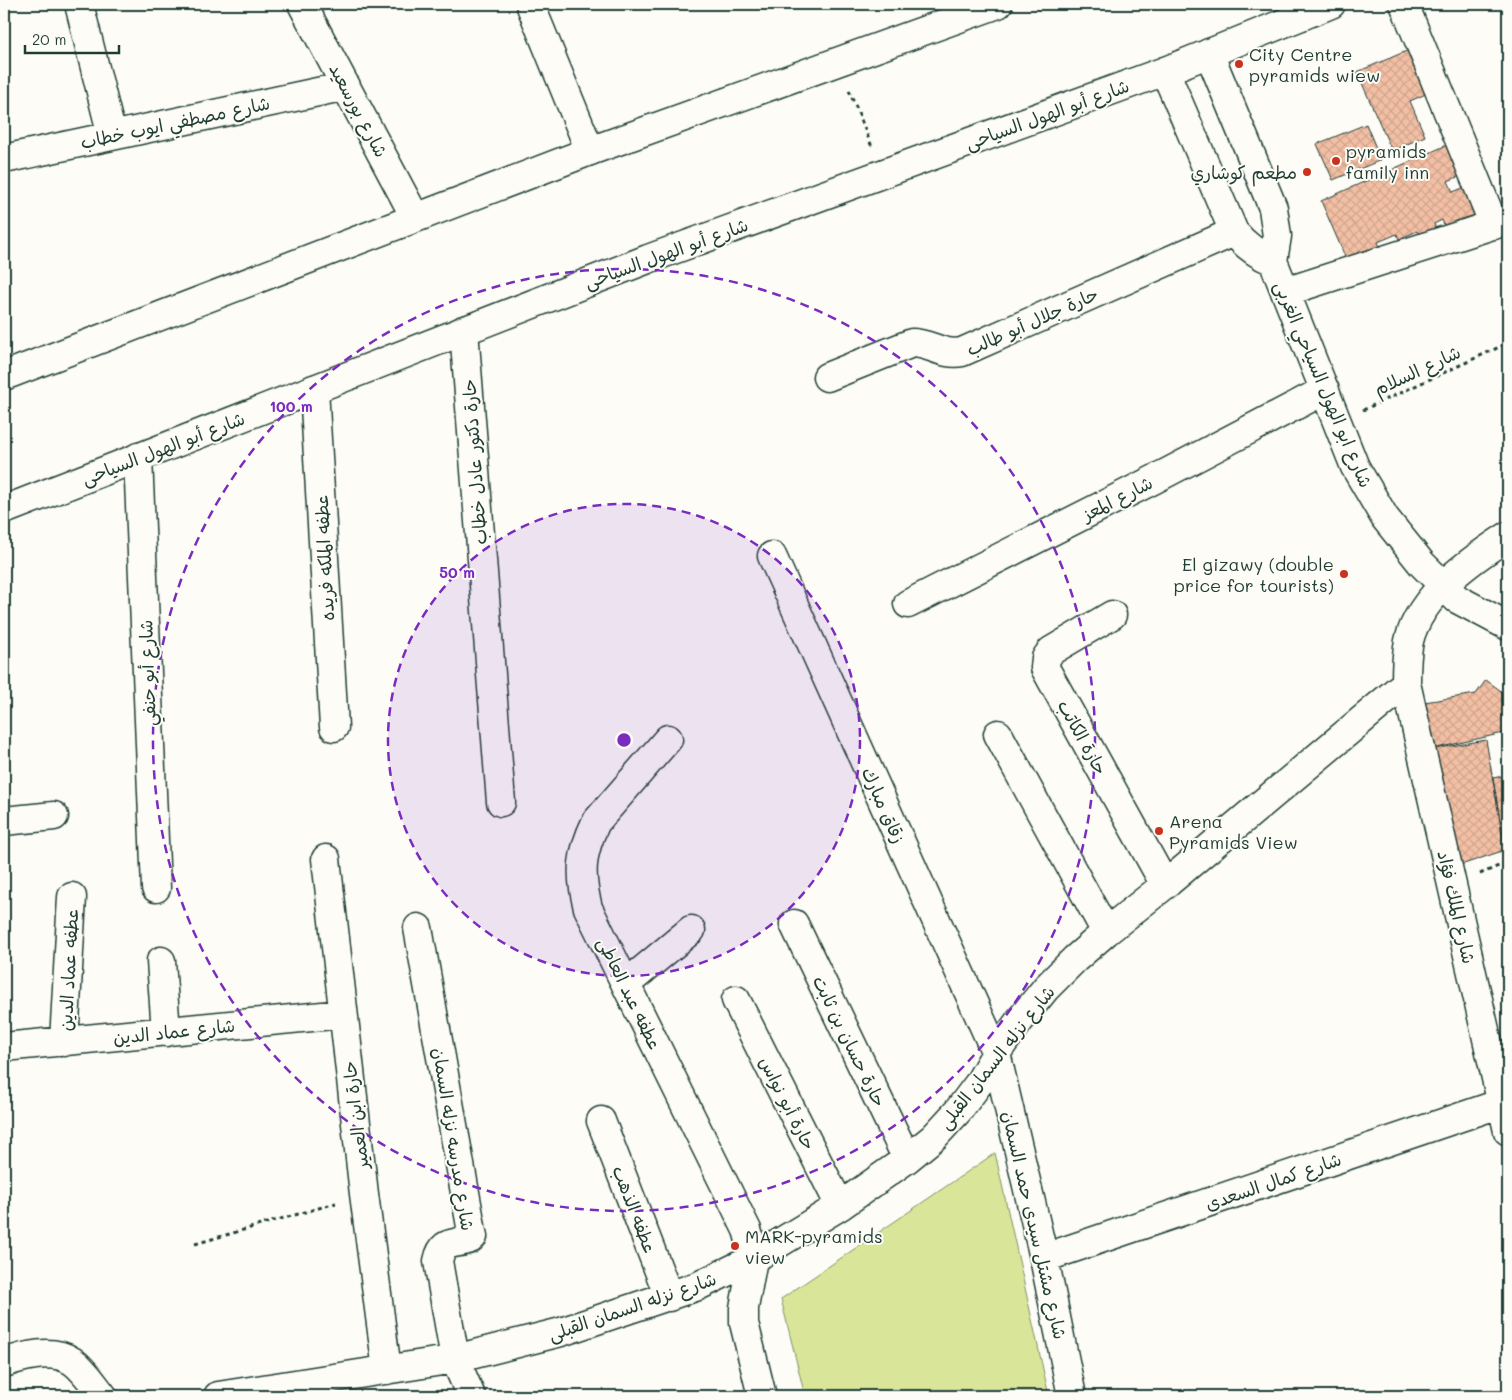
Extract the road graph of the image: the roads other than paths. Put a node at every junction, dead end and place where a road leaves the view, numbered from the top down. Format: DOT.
graph roads {
  1 [pos="79,4"];
  2 [pos="302,4"];
  3 [pos="530,4"];
  4 [pos="1331,4"];
  5 [pos="1404,4"];
  6 [pos="993,5"];
  7 [pos="1210,53"];
  8 [pos="1165,70"];
  9 [pos="346,86"];
  10 [pos="112,136"];
  11 [pos="590,151"];
  12 [pos="4,159"];
  13 [pos="415,217"];
  14 [pos="1501,222"];
  15 [pos="1234,232"];
  16 [pos="1273,261"];
  17 [pos="1285,292"];
  18 [pos="464,330"];
  19 [pos="4,376"];
  20 [pos="827,377"];
  21 [pos="314,389"];
  22 [pos="1325,390"];
  23 [pos="138,457"];
  24 [pos="4,510"];
  25 [pos="1508,536"];
  26 [pos="772,556"];
  27 [pos="1442,586"];
  28 [pos="908,604"];
  29 [pos="1112,615"];
  30 [pos="1508,626"];
  31 [pos="1406,683"];
  32 [pos="334,727"];
  33 [pos="998,734"];
  34 [pos="668,739"];
  35 [pos="500,802"];
  36 [pos="54,816"];
  37 [pos="4,821"];
  38 [pos="326,859"];
  39 [pos="1165,885"];
  40 [pos="156,888"];
  41 [pos="72,897"];
  42 [pos="794,924"];
  43 [pos="418,928"];
  44 [pos="690,930"];
  45 [pos="1106,932"];
  46 [pos="161,961"];
  47 [pos="626,984"];
  48 [pos="736,1000"];
  49 [pos="343,1014"];
  50 [pos="166,1032"];
  51 [pos="64,1042"];
  52 [pos="4,1047"];
  53 [pos="996,1054"];
  54 [pos="1502,1103"];
  55 [pos="601,1121"];
  56 [pos="1508,1131"];
  57 [pos="907,1159"];
  58 [pos="840,1206"];
  59 [pos="1044,1258"];
  60 [pos="753,1259"];
  61 [pos="669,1297"];
  62 [pos="455,1359"];
  63 [pos="4,1363"];
  64 [pos="388,1370"];
  65 [pos="103,1396"];
  66 [pos="218,1396"];
  67 [pos="471,1396"];
  68 [pos="762,1396"];
  69 [pos="1072,1396"];
  1 -- 10 [label="street"];
  2 -- 9 [label="street, شارع بورسعيد"];
  3 -- 11 [label="street"];
  4 -- 7 [label="street, شارع أبو الهول السياحى"];
  5 -- 14 [label="street"];
  6 -- 11 [label="street"];
  7 -- 8 [label="street, شارع أبو الهول السياحى"];
  7 -- 16 [label="street, شارع ابو الهول السياحي الغربى"];
  8 -- 15 [label="street, شارع ابو الهول السياحي الغربى"];
  8 -- 18 [label="street, شارع أبو الهول السياحى"];
  9 -- 10 [label="street, شارع مصطفي ايوب خطاب"];
  9 -- 13 [label="street, شارع بورسعيد"];
  10 -- 12 [label="street, شارع مصطفي ايوب خطاب"];
  11 -- 13 [label="street"];
  13 -- 19 [label="street"];
  14 -- 17 [label="street"];
  15 -- 16 [label="street, شارع ابو الهول السياحي الغربى"];
  15 -- 20 [label="street, حارة جلال أبو طالب"];
  16 -- 17 [label="street, شارع ابو الهول السياحي الغربى"];
  17 -- 22 [label="street, شارع ابو الهول السياحي الغربى"];
  18 -- 21 [label="street, شارع أبو الهول السياحى"];
  18 -- 35 [label="street, حارة دكتور عادل خطاب"];
  21 -- 23 [label="street, شارع أبو الهول السياحى"];
  21 -- 32 [label="street, عطفه الملكه فريده"];
  22 -- 27 [label="street, شارع ابو الهول السياحي الغربى"];
  22 -- 28 [label="street, شارع المعز"];
  23 -- 24 [label="street, شارع أبو الهول السياحى"];
  23 -- 40 [label="street, شارع أبو حنفي"];
  25 -- 27 [label="street"];
  26 -- 53 [label="street, زقاق مبارك"];
  27 -- 30 [label="street, شارع ابو الهول السياحي الغربى"];
  27 -- 31 [label="street"];
  29 -- 39 [label="street, حارة الكاتب"];
  31 -- 39 [label="street, شارع نزله السمان القبلى"];
  31 -- 54 [label="street, شارع الملك فؤاد"];
  33 -- 45 [label="street"];
  34 -- 47 [label="street, عطفه عبد العاطى"];
  36 -- 37 [label="street"];
  38 -- 49 [label="street, حارة ابن العمير"];
  39 -- 45 [label="street, شارع نزله السمان القبلى"];
  41 -- 51 [label="street, عطفه عماد الدين"];
  42 -- 57 [label="street, حارة حسان بن ثابت"];
  43 -- 62 [label="street, شارع مدرسه نزله السمان"];
  44 -- 47 [label="street"];
  45 -- 53 [label="street, شارع نزله السمان القبلى"];
  46 -- 50 [label="street"];
  47 -- 60 [label="street, عطفه عبد العاطى"];
  48 -- 58 [label="street, حارة أبو نواس"];
  49 -- 50 [label="street, شارع عماد الدين"];
  49 -- 64 [label="street, حارة ابن العمير"];
  50 -- 51 [label="street, شارع عماد الدين"];
  51 -- 52 [label="street, شارع عماد الدين"];
  53 -- 57 [label="street, شارع نزله السمان القبلى"];
  53 -- 59 [label="street, شارع مشتل سيدى حمد السمان"];
  54 -- 56 [label="street, شارع الملك فؤاد"];
  54 -- 59 [label="street, شارع كمال السعدى"];
  55 -- 61 [label="street, عطفه الذهب"];
  57 -- 58 [label="street, شارع نزله السمان القبلى"];
  58 -- 60 [label="street, شارع نزله السمان القبلى"];
  59 -- 69 [label="street, شارع مشتل سيدى حمد السمان"];
  60 -- 61 [label="street, شارع نزله السمان القبلى"];
  60 -- 68 [label="street"];
  61 -- 62 [label="street, شارع نزله السمان القبلى"];
  62 -- 64 [label="street, شارع نزله السمان القبلى"];
  62 -- 67 [label="street"];
  63 -- 65 [label="street"];
  64 -- 66 [label="street, شارع نزله السمان القبلى"];
}
